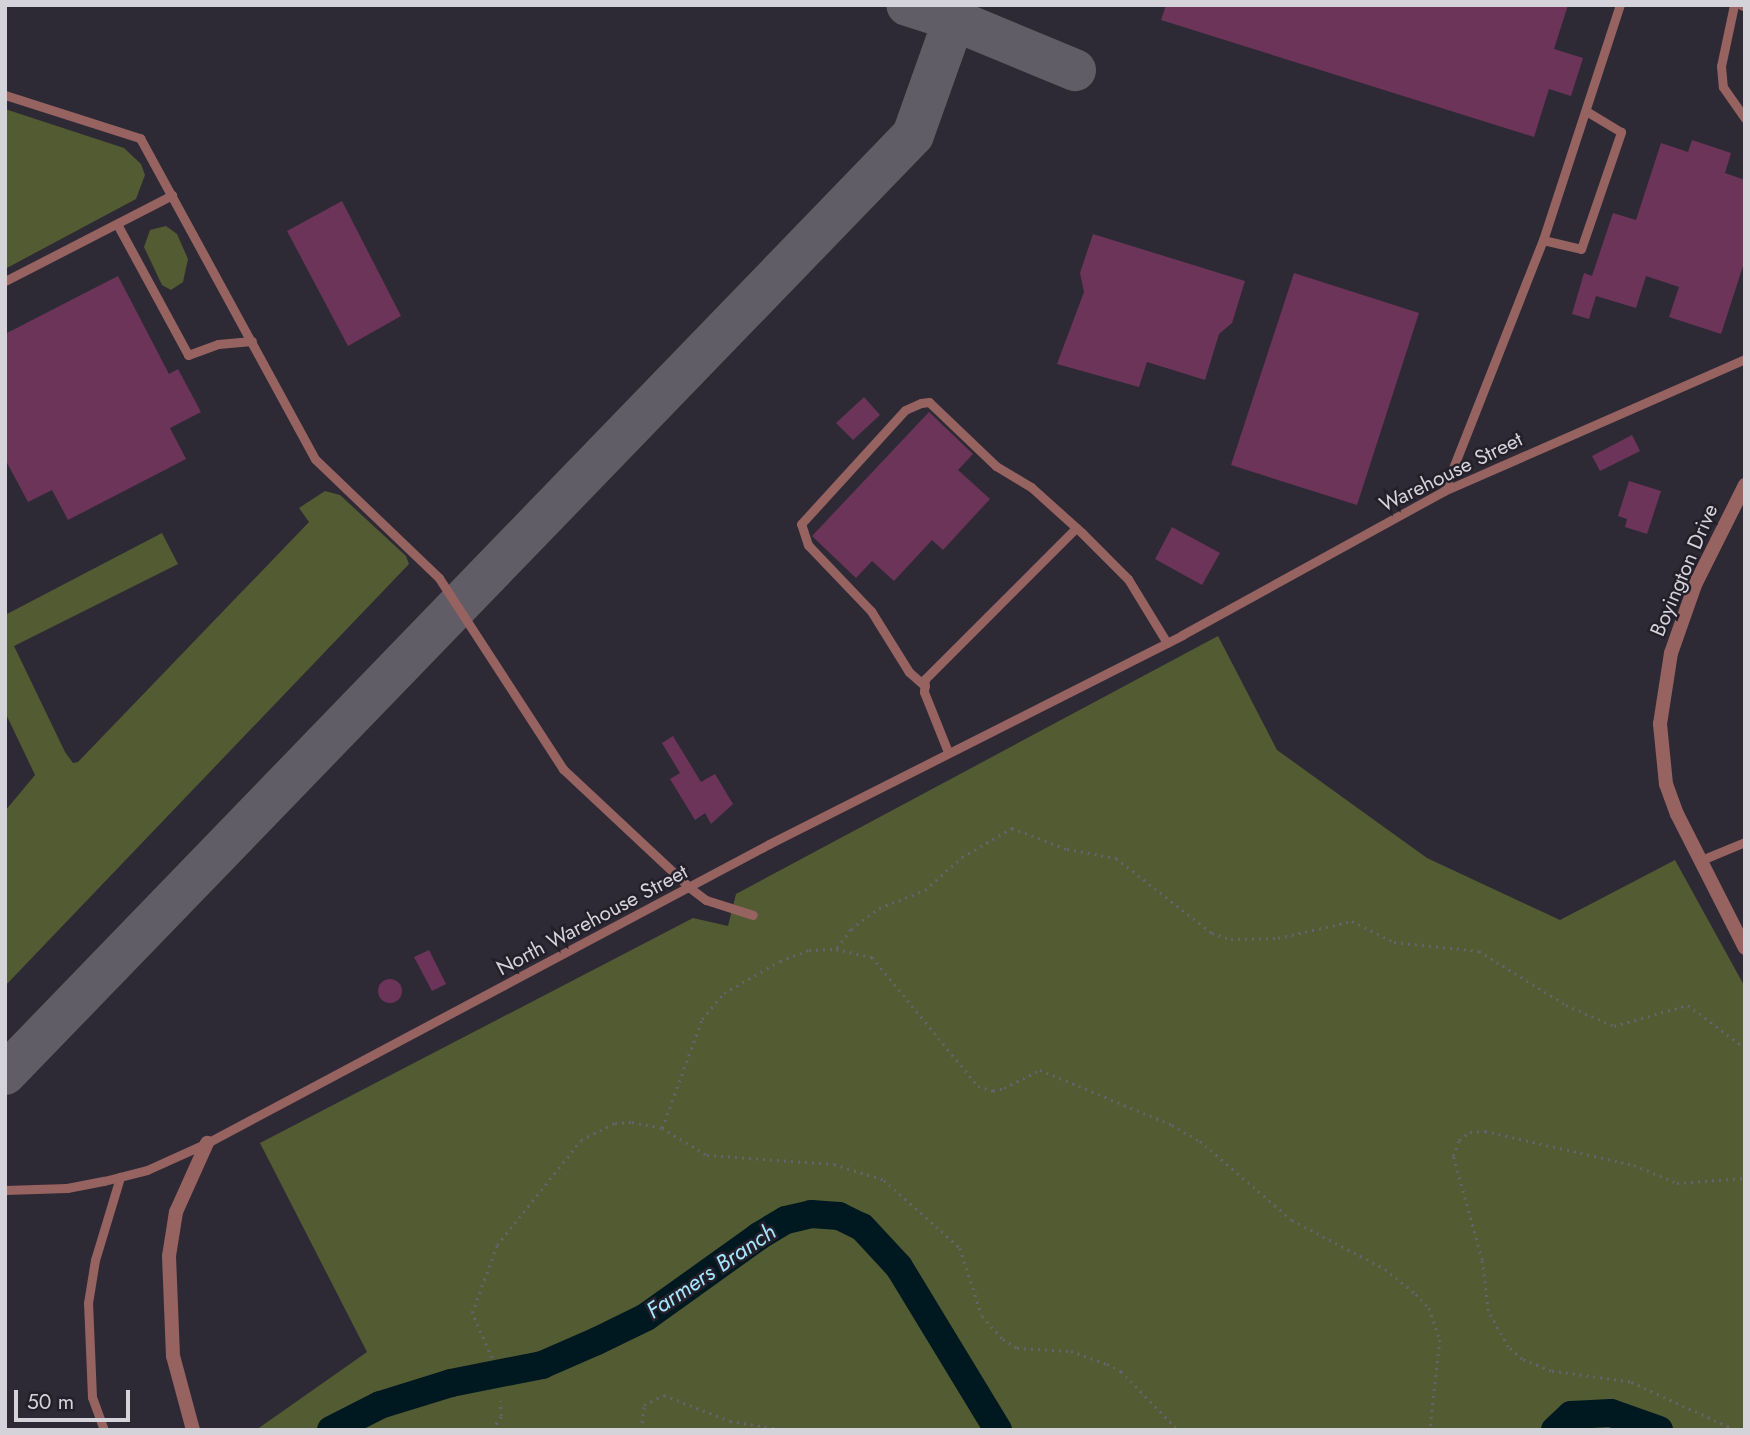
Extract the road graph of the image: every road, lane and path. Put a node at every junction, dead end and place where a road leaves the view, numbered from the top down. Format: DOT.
graph roads {
  1 [pos="1620,5"];
  2 [pos="1734,5"];
  3 [pos="5,95"];
  4 [pos="1586,111"];
  5 [pos="1745,118"];
  6 [pos="172,195"];
  7 [pos="117,224"];
  8 [pos="1543,240"];
  9 [pos="5,281"];
  10 [pos="252,341"];
  11 [pos="1745,359"];
  12 [pos="1745,485"];
  13 [pos="1444,491"];
  14 [pos="1076,528"];
  15 [pos="1182,635"];
  16 [pos="1167,643"];
  17 [pos="925,686"];
  18 [pos="948,752"];
  19 [pos="1745,842"];
  20 [pos="1699,861"];
  21 [pos="690,888"];
  22 [pos="753,915"];
  23 [pos="1745,948"];
  24 [pos="836,949"];
  25 [pos="1745,1048"];
  26 [pos="662,1128"];
  27 [pos="207,1143"];
  28 [pos="120,1177"];
  29 [pos="1745,1178"];
  30 [pos="5,1190"];
  31 [pos="492,1358"];
  32 [pos="500,1401"];
  33 [pos="104,1430"];
  34 [pos="193,1430"];
  35 [pos="492,1430"];
  36 [pos="641,1430"];
  37 [pos="785,1430"];
  38 [pos="1178,1430"];
  39 [pos="1430,1430"];
  40 [pos="1735,1430"];
  1 -- 4 [label="lane"];
  2 -- 5 [label="lane"];
  3 -- 6 [label="lane"];
  4 -- 8 [label="lane"];
  4 -- 8 [label="lane"];
  6 -- 7 [label="lane"];
  6 -- 10 [label="lane"];
  7 -- 9 [label="lane"];
  7 -- 10 [label="lane"];
  8 -- 13 [label="lane"];
  10 -- 21 [label="lane"];
  11 -- 13 [label="lane, Warehouse Street"];
  12 -- 20 [label="street, Boyington Drive"];
  13 -- 15 [label="lane, Warehouse Street"];
  14 -- 16 [label="lane"];
  14 -- 17 [label="lane"];
  14 -- 17 [label="lane"];
  15 -- 16 [label="lane, North Warehouse Street"];
  16 -- 18 [label="lane, North Warehouse Street"];
  17 -- 18 [label="lane"];
  18 -- 21 [label="lane, North Warehouse Street"];
  19 -- 20 [label="lane"];
  20 -- 23 [label="street, Boyington Drive"];
  21 -- 22 [label="lane"];
  21 -- 27 [label="lane, North Warehouse Street"];
  24 -- 25 [label="path"];
  24 -- 26 [label="path"];
  24 -- 39 [label="path"];
  26 -- 31 [label="path"];
  26 -- 38 [label="path"];
  27 -- 28 [label="lane, North Warehouse Street"];
  27 -- 34 [label="street"];
  28 -- 30 [label="lane, North Warehouse Street"];
  28 -- 33 [label="lane"];
  29 -- 40 [label="path"];
  32 -- 35 [label="path"];
  36 -- 37 [label="path"];
}
